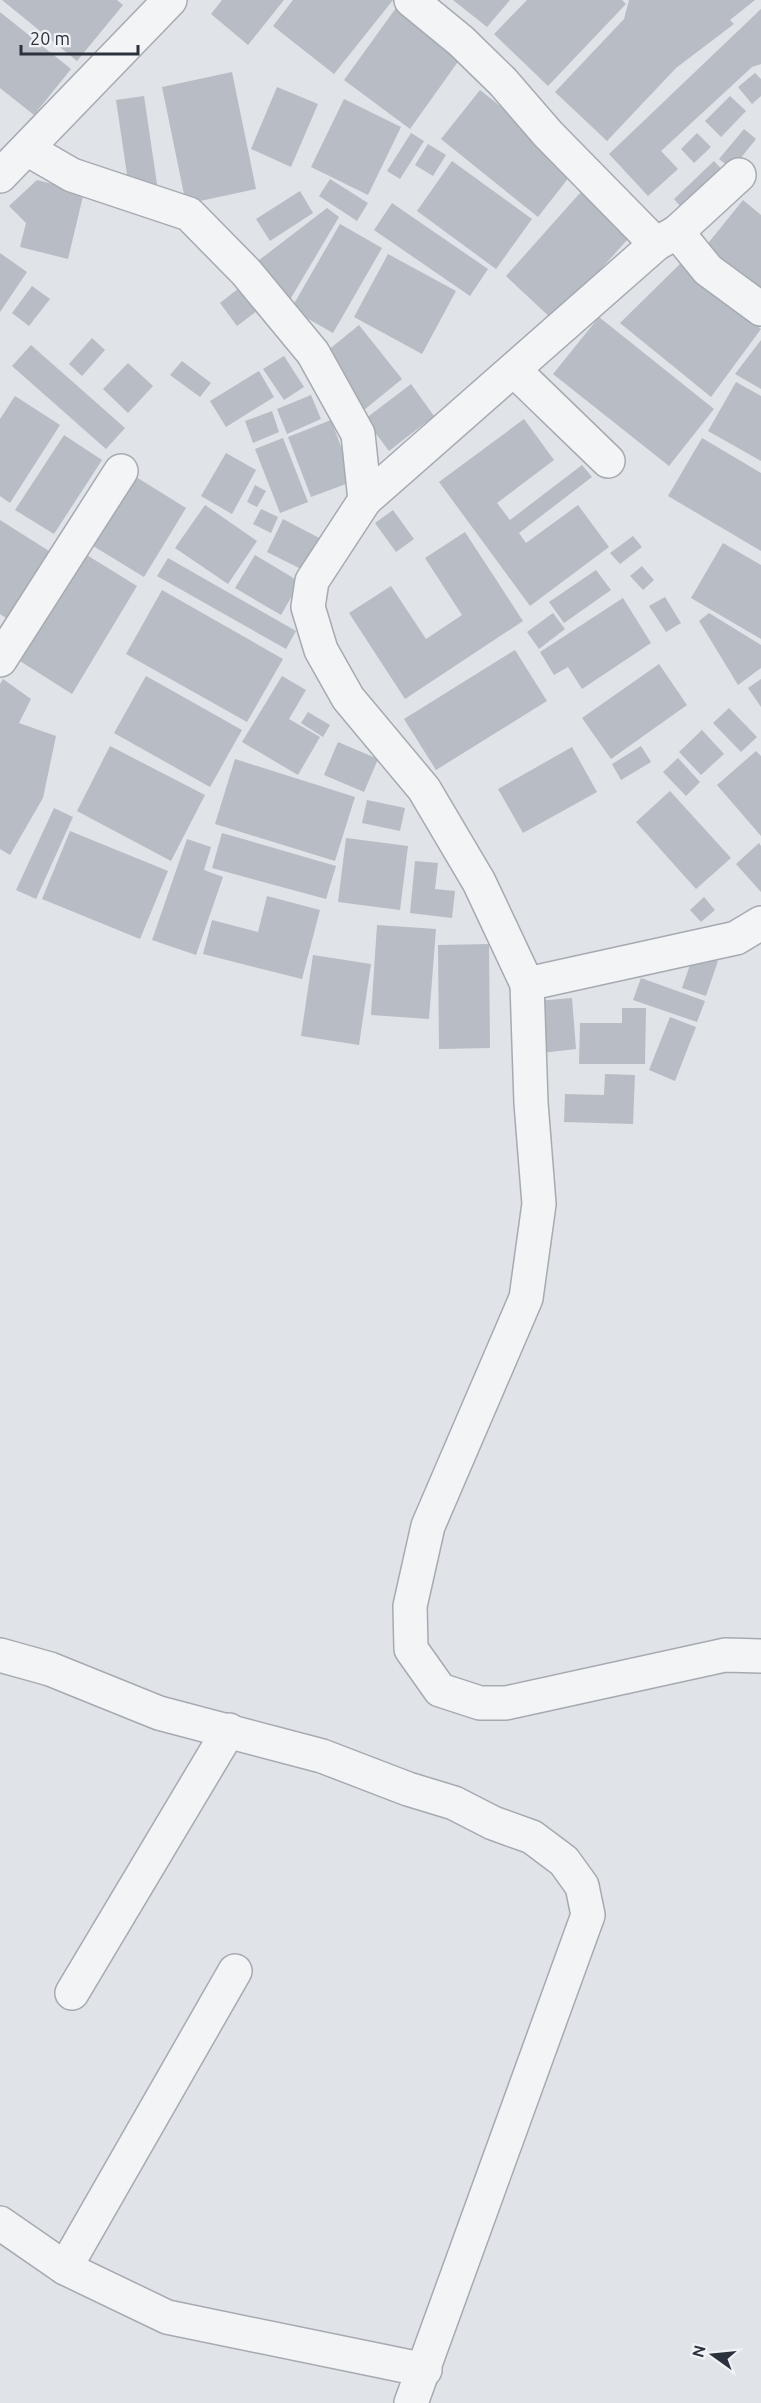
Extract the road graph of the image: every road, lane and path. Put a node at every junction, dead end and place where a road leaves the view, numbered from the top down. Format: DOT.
graph roads {
  1 [pos="170,0"];
  2 [pos="411,0"];
  3 [pos="27,148"];
  4 [pos="0,176"];
  5 [pos="739,176"];
  6 [pos="666,238"];
  7 [pos="761,309"];
  8 [pos="514,370"];
  9 [pos="608,461"];
  10 [pos="121,471"];
  11 [pos="365,500"];
  12 [pos="0,660"];
  13 [pos="761,923"];
  14 [pos="527,984"];
  15 [pos="0,1655"];
  16 [pos="761,1656"];
  17 [pos="229,1730"];
  18 [pos="235,1971"];
  19 [pos="72,1993"];
  20 [pos="0,2223"];
  21 [pos="65,2268"];
  22 [pos="424,2370"];
  23 [pos="411,2403"];
  1 -- 3 [label="street"];
  2 -- 6 [label="street"];
  3 -- 4 [label="street"];
  3 -- 11 [label="street"];
  5 -- 6 [label="street"];
  6 -- 7 [label="street"];
  6 -- 8 [label="street"];
  8 -- 9 [label="street"];
  8 -- 11 [label="street"];
  10 -- 12 [label="street"];
  11 -- 14 [label="street"];
  13 -- 14 [label="street"];
  14 -- 16 [label="street"];
  15 -- 17 [label="street"];
  17 -- 19 [label="street"];
  17 -- 22 [label="street"];
  18 -- 21 [label="street"];
  20 -- 21 [label="street"];
  21 -- 22 [label="street"];
  22 -- 23 [label="street"];
}
